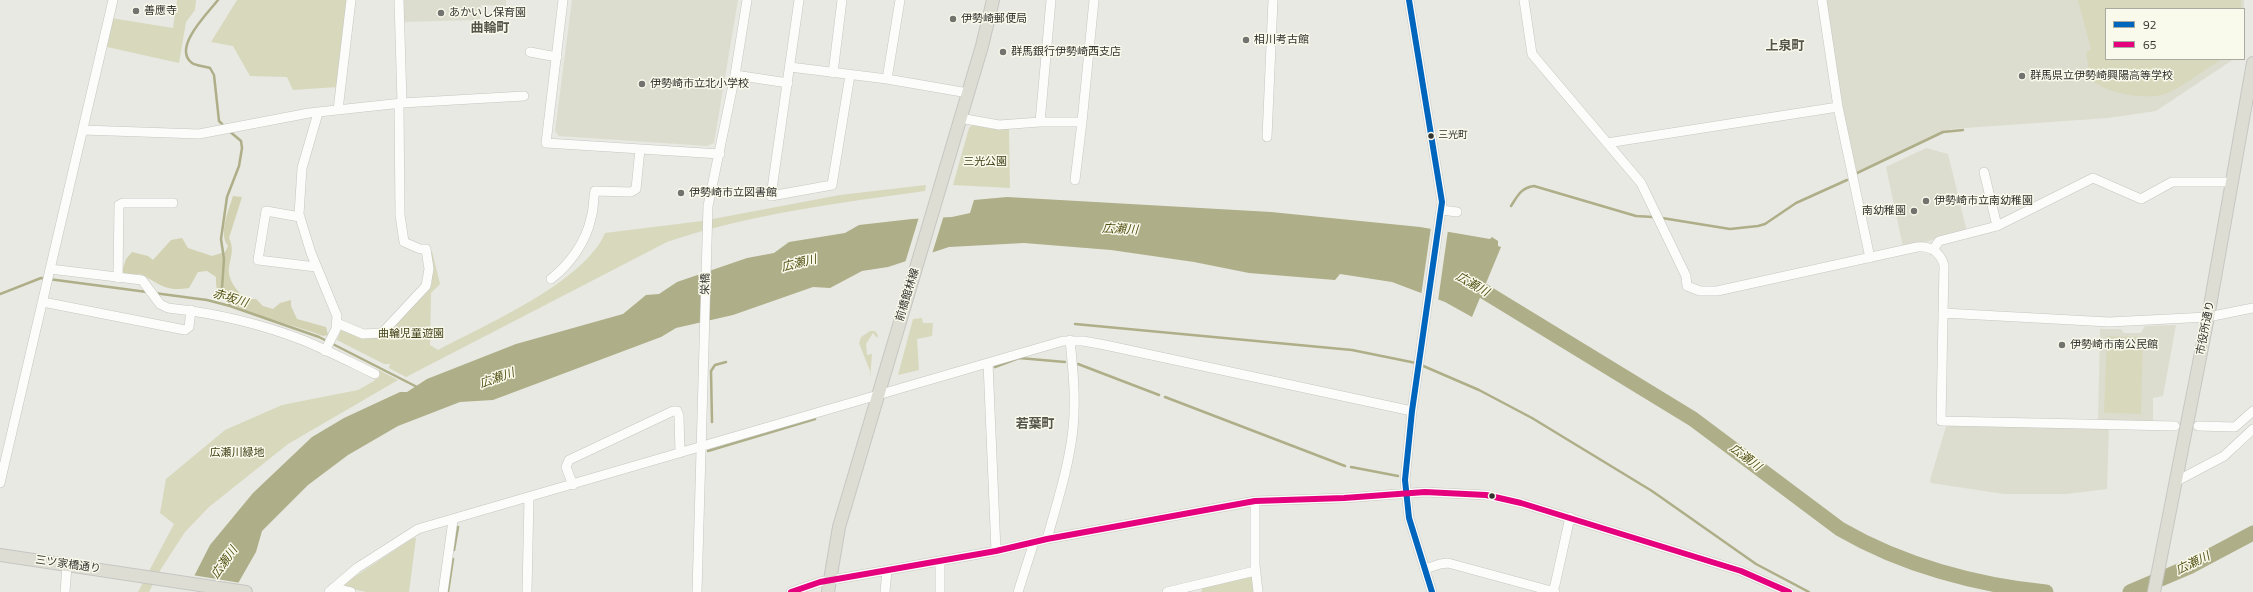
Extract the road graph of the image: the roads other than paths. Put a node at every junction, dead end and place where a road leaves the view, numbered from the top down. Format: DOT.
graph roads {
  1 [pos="113,0"];
  2 [pos="352,0"];
  3 [pos="399,0"];
  4 [pos="564,0"];
  5 [pos="748,0"];
  6 [pos="799,0"];
  7 [pos="842,0"];
  8 [pos="900,0"];
  9 [pos="994,0"];
  10 [pos="1051,0"];
  11 [pos="1094,0"];
  12 [pos="1273,0"];
  13 [pos="1409,0"];
  14 [pos="1524,0"];
  15 [pos="1822,0"];
  16 [pos="530,52"];
  17 [pos="557,56"];
  18 [pos="2253,63"];
  19 [pos="790,67"];
  20 [pos="833,73"];
  21 [pos="735,75"];
  22 [pos="850,75"];
  23 [pos="887,79"];
  24 [pos="788,83"];
  25 [pos="968,93"];
  26 [pos="524,96"];
  27 [pos="400,104"];
  28 [pos="1838,106"];
  29 [pos="338,110"];
  30 [pos="318,113"];
  31 [pos="960,118"];
  32 [pos="1040,122"];
  33 [pos="1082,122"];
  34 [pos="83,130"];
  35 [pos="1267,137"];
  36 [pos="1607,142"];
  37 [pos="640,149"];
  38 [pos="720,154"];
  39 [pos="1984,172"];
  40 [pos="1075,180"];
  41 [pos="2232,182"];
  42 [pos="173,203"];
  43 [pos="1457,212"];
  44 [pos="1441,213"];
  45 [pos="300,217"];
  46 [pos="1997,226"];
  47 [pos="1933,250"];
  48 [pos="1870,258"];
  49 [pos="316,267"];
  50 [pos="50,271"];
  51 [pos="118,278"];
  52 [pos="551,279"];
  53 [pos="43,302"];
  54 [pos="2253,308"];
  55 [pos="191,310"];
  56 [pos="1943,313"];
  57 [pos="2208,317"];
  58 [pos="336,323"];
  59 [pos="1070,340"];
  60 [pos="325,351"];
  61 [pos="988,364"];
  62 [pos="374,374"];
  63 [pos="878,393"];
  64 [pos="1412,411"];
  65 [pos="2253,411"];
  66 [pos="2198,426"];
  67 [pos="2180,427"];
  68 [pos="2253,429"];
  69 [pos="5,439"];
  70 [pos="702,447"];
  71 [pos="680,453"];
  72 [pos="2175,481"];
  73 [pos="0,483"];
  74 [pos="573,485"];
  75 [pos="1405,492"];
  76 [pos="529,497"];
  77 [pos="1255,501"];
  78 [pos="1570,517"];
  79 [pos="453,520"];
  80 [pos="1047,539"];
  81 [pos="1034,542"];
  82 [pos="996,551"];
  83 [pos="0,555"];
  84 [pos="940,562"];
  85 [pos="67,566"];
  86 [pos="887,570"];
  87 [pos="1425,570"];
  88 [pos="1255,571"];
  89 [pos="829,586"];
  90 [pos="1196,588"];
  91 [pos="331,590"];
  92 [pos="65,592"];
  93 [pos="246,592"];
  94 [pos="351,592"];
  95 [pos="443,592"];
  96 [pos="527,592"];
  97 [pos="698,592"];
  98 [pos="791,592"];
  99 [pos="885,592"];
  100 [pos="940,592"];
  101 [pos="1018,592"];
  102 [pos="1167,592"];
  103 [pos="1258,592"];
  104 [pos="1432,592"];
  105 [pos="1553,592"];
  106 [pos="1789,592"];
  107 [pos="2154,592"];
  1 -- 34 [label="street"];
  2 -- 29 [label="street"];
  3 -- 27 [label="street"];
  4 -- 17 [label="street"];
  5 -- 21 [label="street, 栄橋"];
  6 -- 19 [label="street"];
  7 -- 20 [label="street"];
  8 -- 23 [label="street"];
  9 -- 25 [label="main road, 前橋館林線"];
  10 -- 32 [label="street"];
  11 -- 33 [label="street"];
  12 -- 35 [label="street"];
  13 -- 44 [label="street"];
  14 -- 36 [label="street"];
  15 -- 28 [label="street"];
  16 -- 17 [label="street"];
  17 -- 37 [label="street"];
  18 -- 41 [label="main road, 市役所通り"];
  19 -- 20 [label="street"];
  19 -- 24 [label="street"];
  20 -- 22 [label="street"];
  21 -- 24 [label="street"];
  21 -- 38 [label="street, 栄橋"];
  22 -- 23 [label="street"];
  22 -- 24 [label="street"];
  23 -- 25 [label="street"];
  25 -- 31 [label="main road, 前橋館林線"];
  26 -- 27 [label="street"];
  27 -- 29 [label="street"];
  27 -- 58 [label="street"];
  28 -- 36 [label="street"];
  28 -- 48 [label="street"];
  29 -- 30 [label="street"];
  30 -- 34 [label="street"];
  30 -- 45 [label="street"];
  31 -- 32 [label="street"];
  31 -- 63 [label="main road, 前橋館林線"];
  32 -- 33 [label="street"];
  33 -- 40 [label="street"];
  34 -- 50 [label="street"];
  36 -- 48 [label="street"];
  37 -- 38 [label="street"];
  37 -- 52 [label="street"];
  38 -- 70 [label="street, 栄橋"];
  39 -- 46 [label="street"];
  41 -- 46 [label="street"];
  41 -- 57 [label="main road, 市役所通り"];
  42 -- 51 [label="street"];
  43 -- 44 [label="street"];
  44 -- 64 [label="street"];
  45 -- 49 [label="street"];
  45 -- 49 [label="street"];
  46 -- 47 [label="street"];
  47 -- 48 [label="street"];
  47 -- 56 [label="street"];
  49 -- 58 [label="street"];
  50 -- 51 [label="street"];
  50 -- 53 [label="street"];
  51 -- 55 [label="street"];
  53 -- 55 [label="street"];
  53 -- 69 [label="street"];
  54 -- 57 [label="street"];
  55 -- 60 [label="street"];
  56 -- 57 [label="street"];
  56 -- 67 [label="street"];
  57 -- 67 [label="main road, 市役所通り"];
  58 -- 60 [label="street"];
  59 -- 61 [label="street"];
  59 -- 64 [label="street"];
  59 -- 80 [label="street"];
  60 -- 62 [label="street"];
  61 -- 63 [label="street"];
  61 -- 82 [label="street"];
  63 -- 70 [label="street"];
  63 -- 89 [label="main road, 前橋館林線"];
  64 -- 75 [label="street"];
  65 -- 66 [label="street"];
  67 -- 72 [label="main road, 市役所通り"];
  68 -- 72 [label="street"];
  69 -- 73 [label="street"];
  70 -- 71 [label="street"];
  70 -- 97 [label="street, 栄橋"];
  71 -- 74 [label="street"];
  71 -- 74 [label="street"];
  72 -- 107 [label="main road, 市役所通り"];
  74 -- 76 [label="street"];
  75 -- 77 [label="street"];
  75 -- 78 [label="street"];
  75 -- 87 [label="street"];
  76 -- 79 [label="street"];
  76 -- 96 [label="street"];
  77 -- 80 [label="street"];
  77 -- 88 [label="street"];
  78 -- 105 [label="street"];
  78 -- 106 [label="street"];
  79 -- 91 [label="street"];
  79 -- 95 [label="street"];
  80 -- 81 [label="street"];
  81 -- 82 [label="street"];
  81 -- 101 [label="street"];
  82 -- 84 [label="street"];
  83 -- 85 [label="main road, 三ツ家橋通り"];
  84 -- 86 [label="street"];
  84 -- 100 [label="street"];
  85 -- 92 [label="street"];
  85 -- 93 [label="main road, 三ツ家橋通り"];
  86 -- 89 [label="street"];
  86 -- 99 [label="street"];
  87 -- 104 [label="street"];
  87 -- 105 [label="street"];
  88 -- 90 [label="street"];
  88 -- 103 [label="street"];
  89 -- 98 [label="street"];
  90 -- 102 [label="street"];
  91 -- 94 [label="street"];
}
